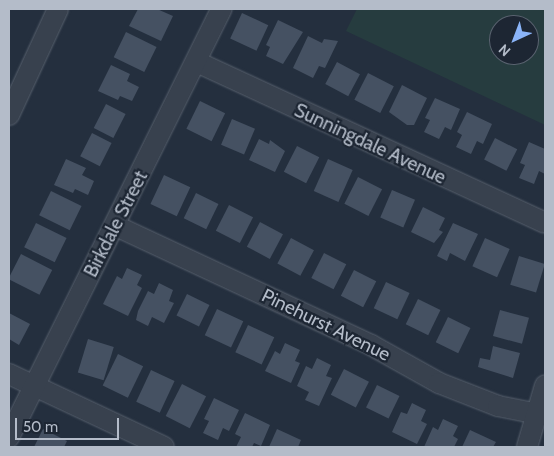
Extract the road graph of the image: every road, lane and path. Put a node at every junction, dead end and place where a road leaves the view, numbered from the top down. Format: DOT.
graph roads {
  1 [pos="58,9"];
  2 [pos="220,9"];
  3 [pos="197,62"];
  4 [pos="9,115"];
  5 [pos="545,223"];
  6 [pos="116,226"];
  7 [pos="9,374"];
  8 [pos="34,385"];
  9 [pos="545,386"];
  10 [pos="538,414"];
  11 [pos="9,437"];
  12 [pos="164,447"];
  13 [pos="527,447"];
  1 -- 4 [label="street"];
  2 -- 3 [label="street, Birkdale Street"];
  3 -- 5 [label="street, Sunningdale Avenue"];
  3 -- 6 [label="street, Birkdale Street"];
  6 -- 8 [label="street, Birkdale Street"];
  6 -- 10 [label="street, Pinehurst Avenue"];
  7 -- 8 [label="street"];
  8 -- 11 [label="street, Birkdale Street"];
  8 -- 12 [label="street"];
  9 -- 10 [label="street"];
  10 -- 13 [label="street"];
}
